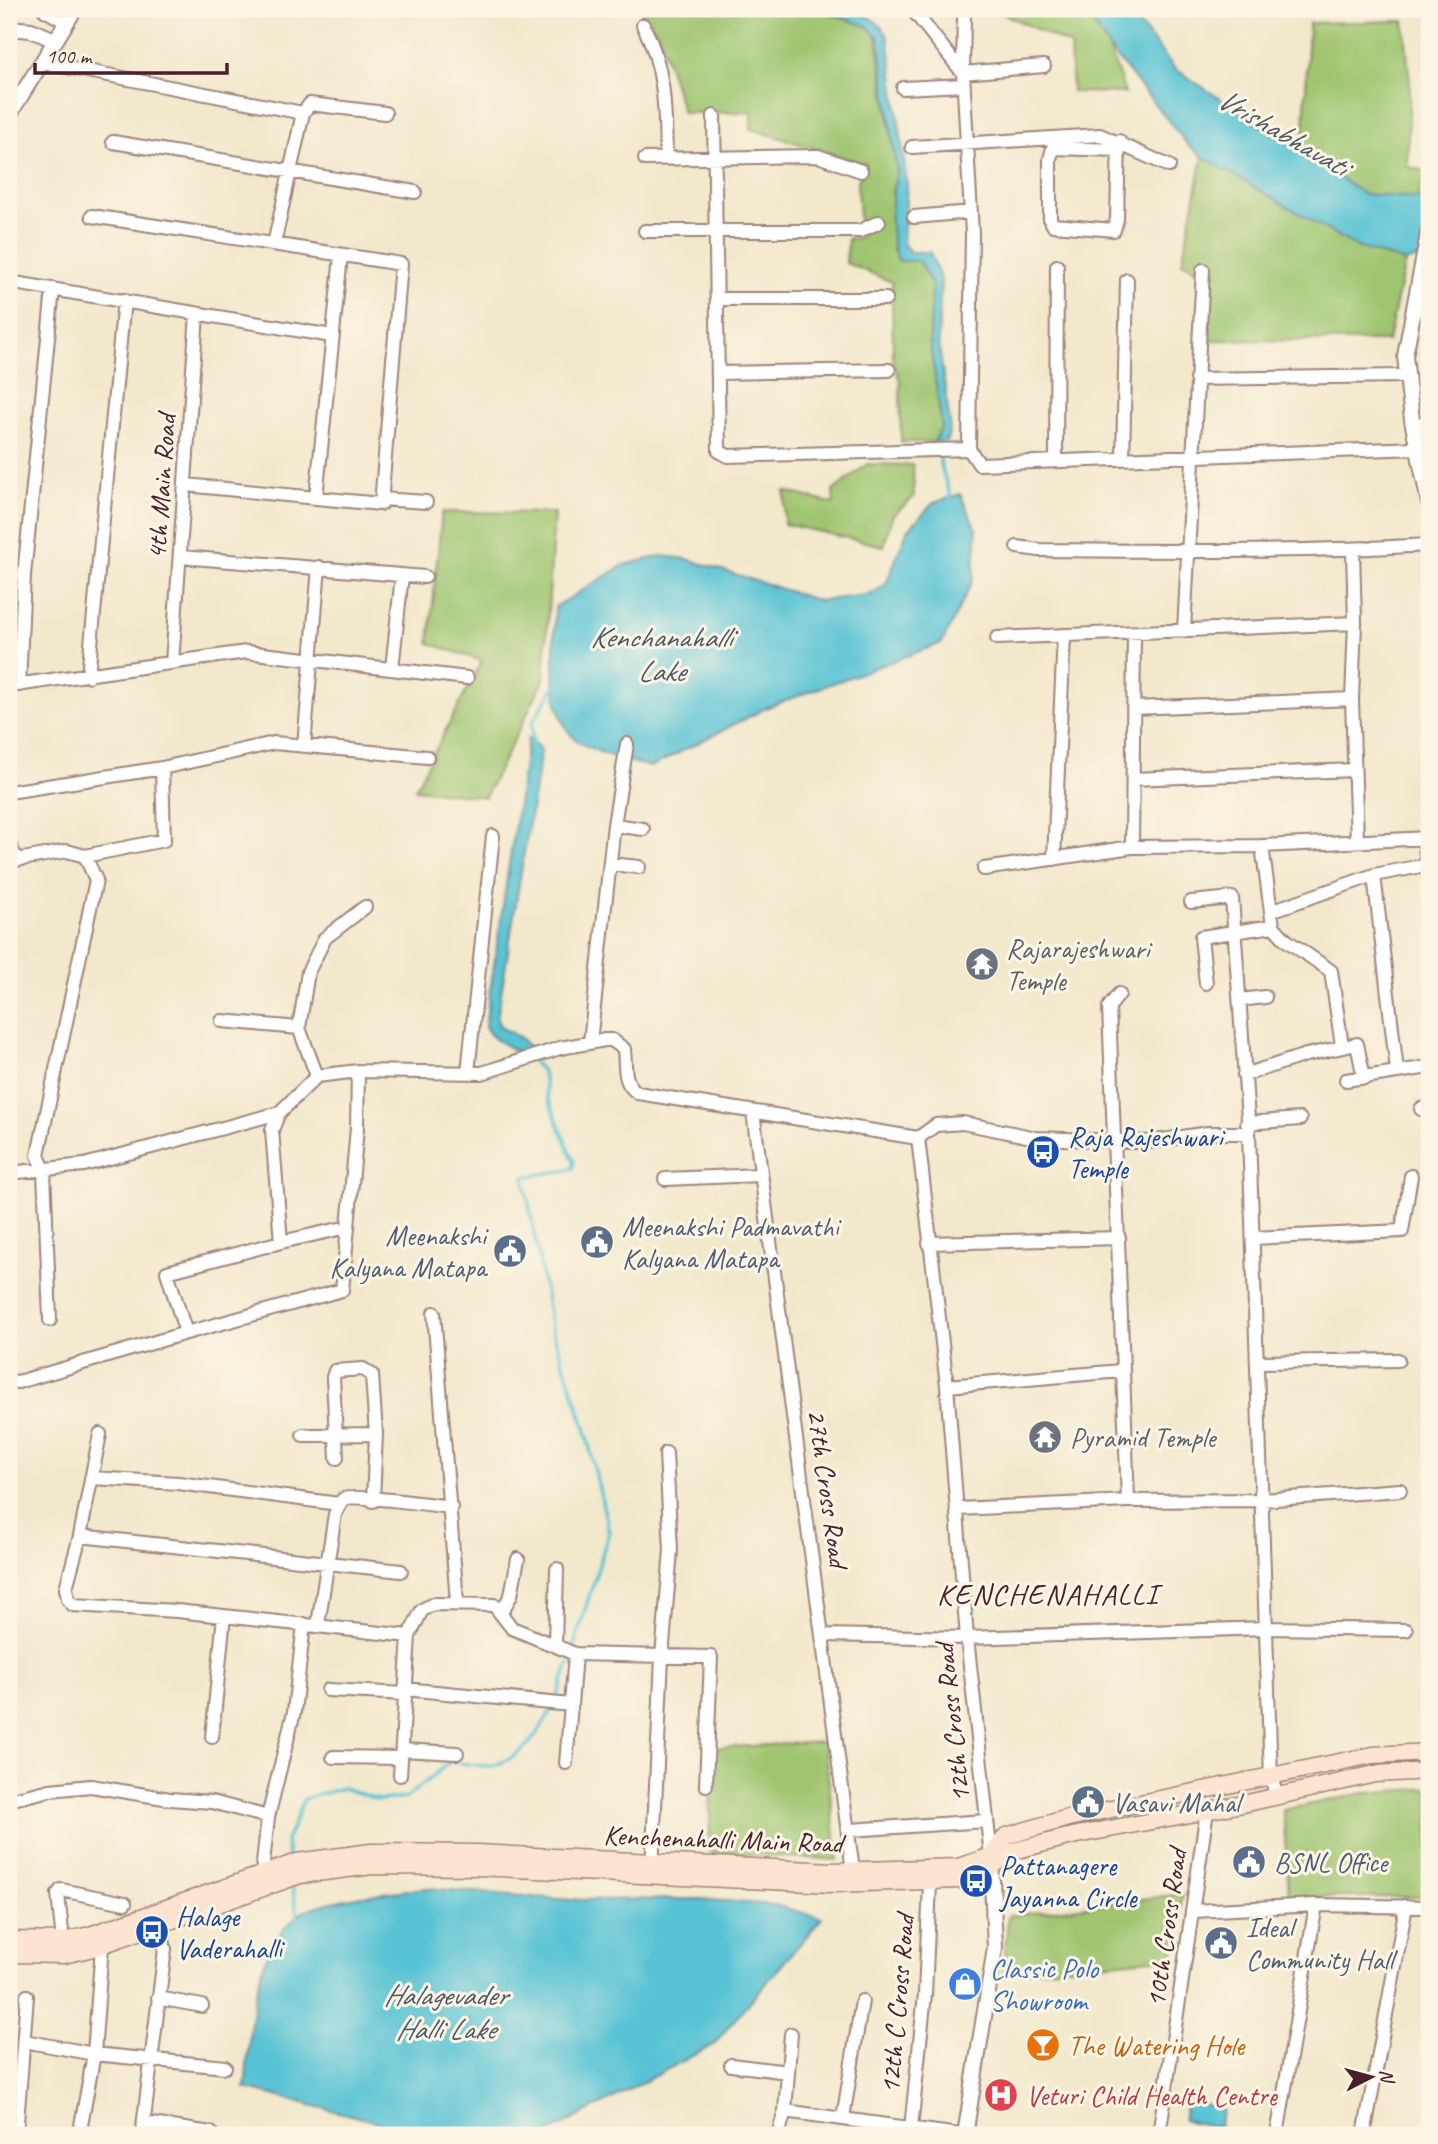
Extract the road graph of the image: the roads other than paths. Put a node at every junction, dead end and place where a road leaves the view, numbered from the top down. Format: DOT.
graph roads {
  1 [pos="45,9"];
  2 [pos="912,9"];
  3 [pos="71,15"];
  4 [pos="964,16"];
  5 [pos="643,25"];
  6 [pos="9,28"];
  7 [pos="55,40"];
  8 [pos="41,62"];
  9 [pos="1044,66"];
  10 [pos="963,79"];
  11 [pos="904,88"];
  12 [pos="303,113"];
  13 [pos="385,113"];
  14 [pos="9,115"];
  15 [pos="714,116"];
  16 [pos="113,142"];
  17 [pos="967,144"];
  18 [pos="1119,146"];
  19 [pos="912,147"];
  20 [pos="715,158"];
  21 [pos="645,159"];
  22 [pos="666,159"];
  23 [pos="1169,166"];
  24 [pos="861,171"];
  25 [pos="290,174"];
  26 [pos="415,192"];
  27 [pos="971,212"];
  28 [pos="92,216"];
  29 [pos="914,217"];
  30 [pos="879,222"];
  31 [pos="1429,229"];
  32 [pos="645,231"];
  33 [pos="716,231"];
  34 [pos="274,244"];
  35 [pos="341,257"];
  36 [pos="1057,266"];
  37 [pos="1203,270"];
  38 [pos="1126,281"];
  39 [pos="9,282"];
  40 [pos="53,289"];
  41 [pos="717,299"];
  42 [pos="887,299"];
  43 [pos="124,300"];
  44 [pos="197,314"];
  45 [pos="332,336"];
  46 [pos="889,370"];
  47 [pos="718,373"];
  48 [pos="1406,376"];
  49 [pos="1196,379"];
  50 [pos="1429,423"];
  51 [pos="1413,424"];
  52 [pos="1418,447"];
  53 [pos="969,449"];
  54 [pos="1191,456"];
  55 [pos="1123,458"];
  56 [pos="1056,461"];
  57 [pos="186,485"];
  58 [pos="1428,494"];
  59 [pos="316,498"];
  60 [pos="381,499"];
  61 [pos="426,502"];
  62 [pos="1429,545"];
  63 [pos="1017,547"];
  64 [pos="1353,550"];
  65 [pos="1189,551"];
  66 [pos="181,557"];
  67 [pos="319,567"];
  68 [pos="402,575"];
  69 [pos="425,577"];
  70 [pos="1355,623"];
  71 [pos="1184,631"];
  72 [pos="1134,633"];
  73 [pos="1065,635"];
  74 [pos="997,638"];
  75 [pos="312,660"];
  76 [pos="172,663"];
  77 [pos="392,669"];
  78 [pos="88,676"];
  79 [pos="467,678"];
  80 [pos="14,686"];
  81 [pos="1352,699"];
  82 [pos="1133,708"];
  83 [pos="627,744"];
  84 [pos="304,746"];
  85 [pos="428,757"];
  86 [pos="162,768"];
  87 [pos="1354,770"];
  88 [pos="1133,779"];
  89 [pos="9,792"];
  90 [pos="614,825"];
  91 [pos="643,830"];
  92 [pos="493,836"];
  93 [pos="1427,839"];
  94 [pos="1357,841"];
  95 [pos="9,844"];
  96 [pos="1262,846"];
  97 [pos="1132,847"];
  98 [pos="85,856"];
  99 [pos="1054,859"];
  100 [pos="13,863"];
  101 [pos="610,864"];
  102 [pos="1427,865"];
  103 [pos="639,867"];
  104 [pos="984,869"];
  105 [pos="1374,875"];
  106 [pos="1429,879"];
  107 [pos="1191,902"];
  108 [pos="365,907"];
  109 [pos="1271,911"];
  110 [pos="1273,926"];
  111 [pos="1236,934"];
  112 [pos="1206,982"];
  113 [pos="1119,994"];
  114 [pos="1265,997"];
  115 [pos="1240,1000"];
  116 [pos="222,1021"];
  117 [pos="299,1028"];
  118 [pos="590,1042"];
  119 [pos="1342,1046"];
  120 [pos="1429,1067"];
  121 [pos="358,1071"];
  122 [pos="1397,1071"];
  123 [pos="468,1072"];
  124 [pos="1244,1075"];
  125 [pos="317,1076"];
  126 [pos="1364,1078"];
  127 [pos="1346,1080"];
  128 [pos="279,1112"];
  129 [pos="753,1112"];
  130 [pos="1300,1119"];
  131 [pos="1248,1128"];
  132 [pos="918,1138"];
  133 [pos="1113,1138"];
  134 [pos="44,1170"];
  135 [pos="9,1174"];
  136 [pos="760,1175"];
  137 [pos="1412,1177"];
  138 [pos="665,1180"];
  139 [pos="348,1227"];
  140 [pos="1119,1238"];
  141 [pos="1253,1238"];
  142 [pos="281,1242"];
  143 [pos="929,1243"];
  144 [pos="434,1313"];
  145 [pos="50,1320"];
  146 [pos="186,1333"];
  147 [pos="1398,1360"];
  148 [pos="1257,1362"];
  149 [pos="1121,1371"];
  150 [pos="9,1381"];
  151 [pos="947,1386"];
  152 [pos="100,1434"];
  153 [pos="338,1434"];
  154 [pos="376,1434"];
  155 [pos="303,1435"];
  156 [pos="666,1453"];
  157 [pos="337,1458"];
  158 [pos="91,1478"];
  159 [pos="1400,1490"];
  160 [pos="1262,1500"];
  161 [pos="373,1501"];
  162 [pos="1128,1502"];
  163 [pos="339,1504"];
  164 [pos="452,1507"];
  165 [pos="958,1508"];
  166 [pos="80,1536"];
  167 [pos="518,1559"];
  168 [pos="327,1562"];
  169 [pos="556,1569"];
  170 [pos="401,1571"];
  171 [pos="457,1602"];
  172 [pos="501,1614"];
  173 [pos="224,1616"];
  174 [pos="311,1624"];
  175 [pos="1266,1628"];
  176 [pos="1406,1630"];
  177 [pos="823,1635"];
  178 [pos="409,1636"];
  179 [pos="967,1639"];
  180 [pos="558,1646"];
  181 [pos="575,1654"];
  182 [pos="662,1657"];
  183 [pos="328,1690"];
  184 [pos="405,1691"];
  185 [pos="571,1705"];
  186 [pos="212,1737"];
  187 [pos="1429,1752"];
  188 [pos="457,1753"];
  189 [pos="402,1754"];
  190 [pos="333,1757"];
  191 [pos="566,1763"];
  192 [pos="1429,1771"];
  193 [pos="400,1775"];
  194 [pos="1271,1778"];
  195 [pos="706,1785"];
  196 [pos="1277,1796"];
  197 [pos="9,1800"];
  198 [pos="1207,1811"];
  199 [pos="268,1817"];
  200 [pos="986,1821"];
  201 [pos="850,1830"];
  202 [pos="991,1861"];
  203 [pos="652,1868"];
  204 [pos="853,1871"];
  205 [pos="262,1873"];
  206 [pos="280,1874"];
  207 [pos="930,1884"];
  208 [pos="125,1903"];
  209 [pos="1315,1905"];
  210 [pos="1406,1906"];
  211 [pos="1429,1907"];
  212 [pos="1194,1911"];
  213 [pos="160,1926"];
  214 [pos="9,1940"];
  215 [pos="63,1941"];
  216 [pos="102,1946"];
  217 [pos="9,1954"];
  218 [pos="27,1996"];
  219 [pos="158,1998"];
  220 [pos="862,2001"];
  221 [pos="202,2006"];
  222 [pos="791,2034"];
  223 [pos="24,2041"];
  224 [pos="94,2054"];
  225 [pos="152,2059"];
  226 [pos="731,2065"];
  227 [pos="225,2067"];
  228 [pos="788,2072"];
  229 [pos="785,2111"];
  230 [pos="843,2118"];
  231 [pos="871,2122"];
  232 [pos="911,2128"];
  233 [pos="143,2129"];
  234 [pos="80,2131"];
  235 [pos="211,2133"];
  236 [pos="16,2135"];
  237 [pos="778,2135"];
  238 [pos="866,2135"];
  239 [pos="959,2135"];
  240 [pos="965,2135"];
  241 [pos="1159,2135"];
  242 [pos="1277,2135"];
  243 [pos="1364,2135"];
  1 -- 3 [label="street"];
  2 -- 10 [label="street"];
  3 -- 7 [label="street"];
  4 -- 10 [label="street"];
  5 -- 22 [label="street"];
  6 -- 7 [label="street"];
  7 -- 8 [label="street"];
  8 -- 12 [label="street"];
  8 -- 14 [label="street"];
  9 -- 10 [label="street"];
  10 -- 11 [label="street"];
  10 -- 17 [label="street"];
  12 -- 13 [label="street"];
  12 -- 25 [label="street"];
  15 -- 20 [label="street"];
  16 -- 25 [label="street"];
  17 -- 18 [label="street"];
  17 -- 19 [label="street"];
  17 -- 27 [label="street"];
  18 -- 18 [label="street"];
  18 -- 23 [label="street"];
  20 -- 22 [label="street"];
  20 -- 24 [label="street"];
  20 -- 33 [label="street"];
  21 -- 22 [label="street"];
  25 -- 26 [label="street"];
  25 -- 34 [label="street"];
  27 -- 29 [label="street"];
  27 -- 53 [label="street"];
  28 -- 34 [label="street"];
  30 -- 33 [label="street"];
  31 -- 48 [label="street"];
  32 -- 33 [label="street"];
  33 -- 41 [label="street"];
  34 -- 35 [label="street"];
  35 -- 45 [label="street"];
  35 -- 60 [label="street"];
  36 -- 56 [label="street"];
  37 -- 49 [label="street"];
  38 -- 55 [label="street"];
  39 -- 40 [label="street"];
  40 -- 43 [label="street"];
  40 -- 80 [label="street"];
  41 -- 42 [label="street"];
  41 -- 47 [label="street"];
  43 -- 44 [label="street"];
  43 -- 78 [label="street"];
  44 -- 45 [label="street"];
  44 -- 57 [label="street, 4th Main Road"];
  45 -- 59 [label="street"];
  46 -- 47 [label="street"];
  47 -- 53 [label="street"];
  48 -- 49 [label="street"];
  48 -- 51 [label="street"];
  49 -- 54 [label="street"];
  50 -- 51 [label="street"];
  51 -- 52 [label="street"];
  52 -- 54 [label="street"];
  52 -- 58 [label="street"];
  53 -- 56 [label="street"];
  54 -- 55 [label="street"];
  54 -- 65 [label="street"];
  55 -- 56 [label="street"];
  57 -- 59 [label="street"];
  57 -- 66 [label="street, 4th Main Road"];
  59 -- 60 [label="street"];
  60 -- 61 [label="street"];
  62 -- 64 [label="street"];
  63 -- 65 [label="street"];
  64 -- 65 [label="street"];
  64 -- 70 [label="street"];
  65 -- 71 [label="street"];
  66 -- 67 [label="street"];
  66 -- 76 [label="street, 4th Main Road"];
  67 -- 68 [label="street"];
  67 -- 75 [label="street"];
  68 -- 69 [label="street"];
  68 -- 77 [label="street"];
  70 -- 71 [label="street"];
  70 -- 81 [label="street"];
  71 -- 72 [label="street"];
  72 -- 73 [label="street"];
  72 -- 82 [label="street"];
  73 -- 74 [label="street"];
  73 -- 99 [label="street"];
  75 -- 76 [label="street"];
  75 -- 77 [label="street"];
  75 -- 84 [label="street"];
  76 -- 78 [label="street"];
  77 -- 79 [label="street"];
  78 -- 80 [label="street"];
  81 -- 82 [label="street"];
  81 -- 87 [label="street"];
  82 -- 88 [label="street"];
  83 -- 90 [label="street"];
  84 -- 85 [label="street"];
  84 -- 86 [label="street"];
  86 -- 89 [label="street"];
  86 -- 98 [label="street"];
  87 -- 88 [label="street"];
  87 -- 94 [label="street"];
  88 -- 97 [label="street"];
  90 -- 91 [label="street"];
  90 -- 101 [label="street"];
  92 -- 123 [label="street"];
  93 -- 94 [label="street"];
  93 -- 102 [label="street"];
  94 -- 96 [label="street"];
  95 -- 100 [label="street"];
  96 -- 97 [label="street"];
  96 -- 109 [label="street"];
  97 -- 99 [label="street"];
  98 -- 100 [label="street"];
  98 -- 134 [label="street"];
  99 -- 104 [label="street"];
  101 -- 103 [label="street"];
  101 -- 118 [label="street"];
  102 -- 105 [label="street"];
  102 -- 106 [label="street"];
  105 -- 109 [label="street"];
  105 -- 122 [label="street"];
  107 -- 111 [label="street"];
  108 -- 117 [label="street"];
  109 -- 110 [label="street"];
  110 -- 111 [label="street"];
  110 -- 119 [label="street"];
  111 -- 112 [label="street"];
  111 -- 115 [label="street"];
  113 -- 133 [label="street"];
  114 -- 115 [label="street"];
  115 -- 124 [label="street"];
  116 -- 117 [label="street"];
  117 -- 125 [label="street"];
  118 -- 123 [label="street"];
  118 -- 129 [label="street"];
  119 -- 124 [label="street"];
  119 -- 126 [label="street"];
  120 -- 122 [label="street"];
  121 -- 123 [label="street"];
  121 -- 125 [label="street"];
  121 -- 139 [label="street"];
  122 -- 126 [label="street"];
  124 -- 131 [label="street"];
  125 -- 128 [label="street"];
  126 -- 127 [label="street"];
  128 -- 134 [label="street"];
  128 -- 142 [label="street"];
  129 -- 132 [label="street"];
  129 -- 136 [label="street, 27th Cross Road"];
  130 -- 131 [label="street"];
  131 -- 133 [label="street"];
  131 -- 141 [label="street"];
  132 -- 133 [label="street"];
  132 -- 143 [label="street, 12th Cross Road"];
  133 -- 140 [label="street"];
  134 -- 135 [label="street"];
  134 -- 145 [label="street"];
  136 -- 138 [label="street"];
  136 -- 177 [label="street, 27th Cross Road"];
  137 -- 141 [label="street"];
  139 -- 142 [label="street"];
  139 -- 146 [label="street"];
  140 -- 143 [label="street"];
  140 -- 149 [label="street"];
  141 -- 148 [label="street"];
  142 -- 146 [label="street"];
  143 -- 151 [label="street, 12th Cross Road"];
  144 -- 164 [label="street"];
  146 -- 150 [label="street"];
  147 -- 148 [label="street"];
  148 -- 160 [label="street"];
  149 -- 151 [label="street"];
  149 -- 162 [label="street"];
  151 -- 165 [label="street, 12th Cross Road"];
  152 -- 158 [label="street"];
  153 -- 154 [label="street"];
  153 -- 154 [label="street"];
  153 -- 155 [label="street"];
  153 -- 157 [label="street"];
  154 -- 161 [label="street"];
  156 -- 182 [label="street"];
  158 -- 163 [label="street"];
  158 -- 166 [label="street"];
  159 -- 160 [label="street"];
  160 -- 162 [label="street"];
  160 -- 175 [label="street"];
  161 -- 163 [label="street"];
  161 -- 164 [label="street"];
  162 -- 165 [label="street"];
  163 -- 168 [label="street"];
  164 -- 171 [label="street"];
  165 -- 179 [label="street, 12th Cross Road"];
  166 -- 168 [label="street"];
  166 -- 173 [label="street"];
  167 -- 172 [label="street"];
  168 -- 170 [label="street"];
  168 -- 174 [label="street"];
  169 -- 180 [label="street"];
  171 -- 172 [label="street"];
  171 -- 178 [label="street"];
  172 -- 180 [label="street"];
  173 -- 174 [label="street"];
  173 -- 186 [label="street"];
  174 -- 178 [label="street"];
  174 -- 199 [label="street"];
  175 -- 176 [label="street"];
  175 -- 179 [label="street"];
  175 -- 194 [label="street"];
  177 -- 179 [label="street"];
  177 -- 201 [label="street, 27th Cross Road"];
  178 -- 184 [label="street"];
  179 -- 200 [label="street, 12th Cross Road"];
  180 -- 181 [label="street"];
  181 -- 182 [label="street"];
  181 -- 185 [label="street"];
  182 -- 195 [label="street"];
  182 -- 203 [label="street"];
  183 -- 184 [label="street"];
  184 -- 185 [label="street"];
  184 -- 189 [label="street"];
  185 -- 191 [label="street"];
  187 -- 194 [label="main road, Kenchenahalli Main Road"];
  188 -- 189 [label="street"];
  189 -- 190 [label="street"];
  189 -- 193 [label="street"];
  192 -- 196 [label="main road, Kenchenahalli Main Road"];
  194 -- 196 [label="street"];
  194 -- 202 [label="main road, Kenchenahalli Main Road"];
  196 -- 198 [label="main road, Kenchenahalli Main Road"];
  197 -- 199 [label="street"];
  198 -- 202 [label="main road, Kenchenahalli Main Road"];
  198 -- 212 [label="street, 10th Cross Road"];
  199 -- 205 [label="street"];
  200 -- 201 [label="street"];
  200 -- 202 [label="street, 12th Cross Road"];
  201 -- 204 [label="street, 27th Cross Road"];
  202 -- 204 [label="main road, Kenchenahalli Main Road"];
  202 -- 207 [label="main road, Kenchenahalli Main Road"];
  202 -- 240 [label="street, 12th Cross Road"];
  203 -- 204 [label="main road, Kenchenahalli Main Road"];
  203 -- 206 [label="main road, Kenchenahalli Main Road"];
  203 -- 207 [label="main road, Kenchenahalli Main Road"];
  205 -- 206 [label="main road, Kenchenahalli Main Road"];
  205 -- 215 [label="main road, Kenchenahalli Main Road"];
  206 -- 213 [label="main road, Kenchenahalli Main Road"];
  207 -- 232 [label="street, 12th C Cross Road"];
  208 -- 215 [label="street"];
  209 -- 210 [label="street"];
  209 -- 212 [label="street"];
  209 -- 242 [label="street"];
  210 -- 211 [label="street"];
  210 -- 243 [label="street"];
  212 -- 241 [label="street, 10th Cross Road"];
  213 -- 216 [label="main road, Kenchenahalli Main Road"];
  213 -- 219 [label="street"];
  214 -- 215 [label="main road, Kenchenahalli Main Road"];
  216 -- 217 [label="main road, Kenchenahalli Main Road"];
  216 -- 224 [label="street"];
  218 -- 223 [label="street"];
  219 -- 221 [label="street"];
  219 -- 225 [label="street"];
  220 -- 230 [label="street"];
  222 -- 228 [label="street"];
  223 -- 224 [label="street"];
  223 -- 236 [label="street"];
  224 -- 225 [label="street"];
  224 -- 234 [label="street"];
  225 -- 227 [label="street"];
  225 -- 233 [label="street"];
  226 -- 228 [label="street"];
  228 -- 229 [label="street"];
  229 -- 230 [label="street"];
  229 -- 237 [label="street"];
  230 -- 231 [label="street"];
  231 -- 232 [label="street"];
  231 -- 238 [label="street"];
  232 -- 239 [label="street"];
  233 -- 235 [label="street"];
}
